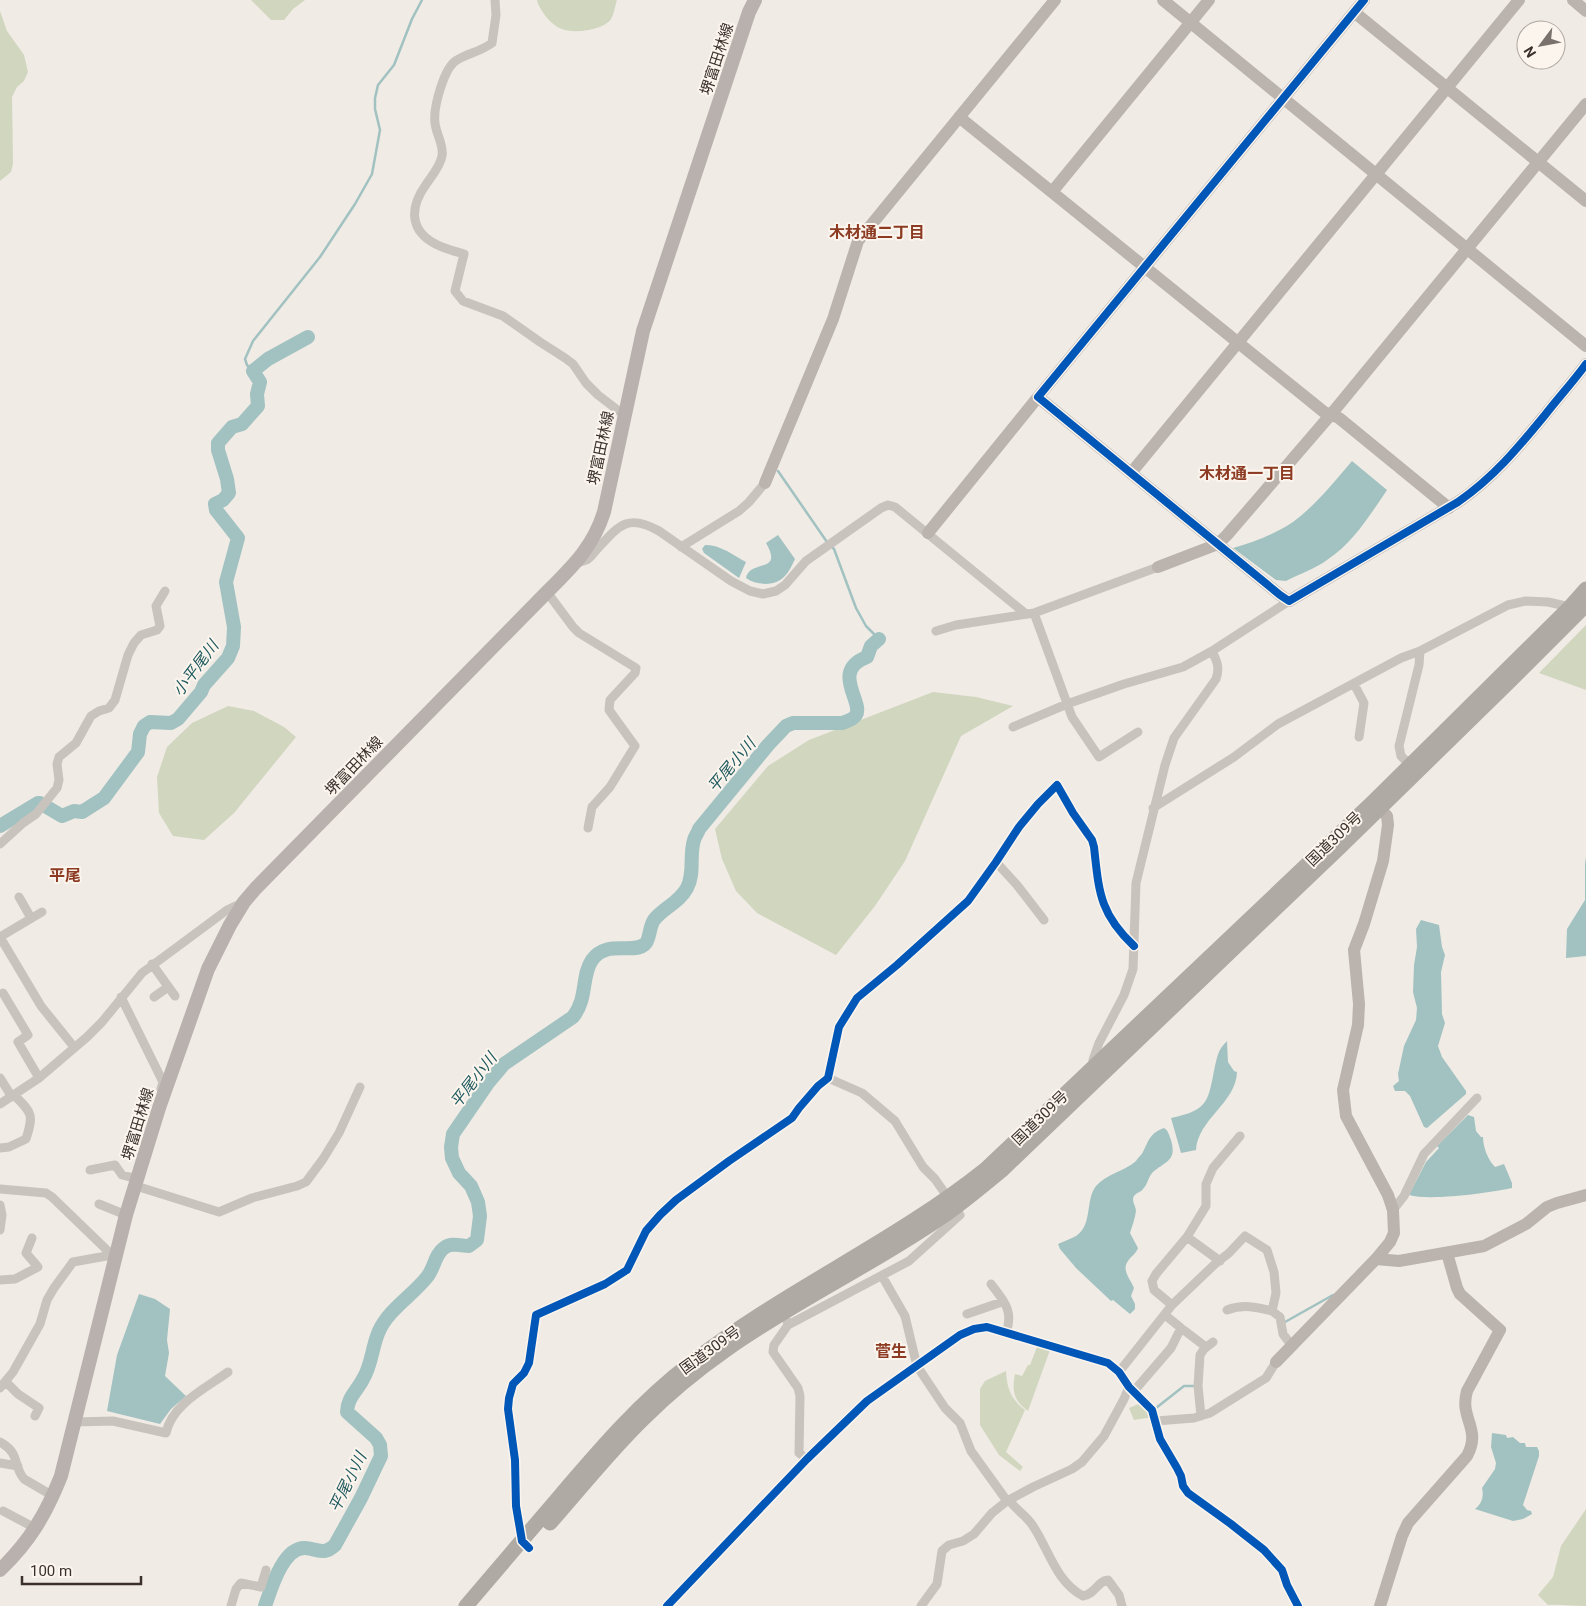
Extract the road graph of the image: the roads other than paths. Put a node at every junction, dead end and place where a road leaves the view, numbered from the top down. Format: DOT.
graph roads {
  1 [pos="494,0"];
  2 [pos="755,0"];
  3 [pos="1055,0"];
  4 [pos="1163,0"];
  5 [pos="1209,0"];
  6 [pos="1364,0"];
  7 [pos="1519,0"];
  8 [pos="1572,0"];
  9 [pos="1586,11"];
  10 [pos="1354,12"];
  11 [pos="1190,23"];
  12 [pos="1448,87"];
  13 [pos="1284,98"];
  14 [pos="1586,104"];
  15 [pos="959,117"];
  16 [pos="1539,161"];
  17 [pos="1376,174"];
  18 [pos="1052,192"];
  19 [pos="1586,201"];
  20 [pos="1467,249"];
  21 [pos="1145,267"];
  22 [pos="1238,343"];
  23 [pos="1586,346"];
  24 [pos="1586,364"];
  25 [pos="1038,397"];
  26 [pos="624,415"];
  27 [pos="1331,415"];
  28 [pos="1131,473"];
  29 [pos="765,483"];
  30 [pos="1449,508"];
  31 [pos="928,533"];
  32 [pos="1218,544"];
  33 [pos="680,546"];
  34 [pos="573,565"];
  35 [pos="1158,567"];
  36 [pos="1586,589"];
  37 [pos="165,591"];
  38 [pos="547,592"];
  39 [pos="1289,601"];
  40 [pos="1586,605"];
  41 [pos="1570,607"];
  42 [pos="1030,614"];
  43 [pos="936,631"];
  44 [pos="1212,651"];
  45 [pos="1420,651"];
  46 [pos="1354,684"];
  47 [pos="1067,704"];
  48 [pos="1013,727"];
  49 [pos="1138,732"];
  50 [pos="1359,737"];
  51 [pos="1410,765"];
  52 [pos="1376,805"];
  53 [pos="1153,808"];
  54 [pos="588,828"];
  55 [pos="0,844"];
  56 [pos="996,862"];
  57 [pos="18,897"];
  58 [pos="244,902"];
  59 [pos="42,912"];
  60 [pos="31,918"];
  61 [pos="1044,920"];
  62 [pos="0,937"];
  63 [pos="1134,946"];
  64 [pos="152,964"];
  65 [pos="168,987"];
  66 [pos="3,993"];
  67 [pos="121,996"];
  68 [pos="175,996"];
  69 [pos="154,997"];
  70 [pos="74,1047"];
  71 [pos="1093,1068"];
  72 [pos="0,1078"];
  73 [pos="39,1078"];
  74 [pos="828,1078"];
  75 [pos="360,1087"];
  76 [pos="165,1093"];
  77 [pos="13,1096"];
  78 [pos="1477,1098"];
  79 [pos="0,1104"];
  80 [pos="1240,1136"];
  81 [pos="0,1148"];
  82 [pos="90,1170"];
  83 [pos="137,1182"];
  84 [pos="0,1189"];
  85 [pos="1586,1195"];
  86 [pos="952,1202"];
  87 [pos="99,1204"];
  88 [pos="0,1205"];
  89 [pos="1393,1210"];
  90 [pos="126,1216"];
  91 [pos="0,1230"];
  92 [pos="1187,1237"];
  93 [pos="32,1238"];
  94 [pos="1447,1253"];
  95 [pos="114,1256"];
  96 [pos="1376,1259"];
  97 [pos="1220,1261"];
  98 [pos="882,1276"];
  99 [pos="0,1280"];
  100 [pos="991,1284"];
  101 [pos="999,1303"];
  102 [pos="1172,1305"];
  103 [pos="1227,1310"];
  104 [pos="1272,1311"];
  105 [pos="1165,1314"];
  106 [pos="786,1319"];
  107 [pos="982,1328"];
  108 [pos="1181,1328"];
  109 [pos="1006,1333"];
  110 [pos="1292,1346"];
  111 [pos="1276,1362"];
  112 [pos="917,1366"];
  113 [pos="228,1372"];
  114 [pos="1119,1372"];
  115 [pos="3,1385"];
  116 [pos="1131,1389"];
  117 [pos="35,1416"];
  118 [pos="1201,1416"];
  119 [pos="1156,1421"];
  120 [pos="74,1422"];
  121 [pos="2,1445"];
  122 [pos="807,1459"];
  123 [pos="0,1463"];
  124 [pos="18,1466"];
  125 [pos="53,1496"];
  126 [pos="1008,1501"];
  127 [pos="3,1512"];
  128 [pos="35,1528"];
  129 [pos="526,1544"];
  130 [pos="0,1570"];
  131 [pos="266,1570"];
  132 [pos="231,1606"];
  133 [pos="466,1606"];
  134 [pos="479,1606"];
  135 [pos="667,1606"];
  136 [pos="922,1606"];
  137 [pos="1122,1606"];
  138 [pos="1298,1606"];
  139 [pos="1380,1606"];
  1 -- 26 [label="street"];
  2 -- 26 [label="main road, 堺富田林線"];
  3 -- 15 [label="street"];
  4 -- 11 [label="street"];
  5 -- 11 [label="street"];
  6 -- 10 [label="street"];
  7 -- 12 [label="street"];
  8 -- 9 [label="street"];
  10 -- 12 [label="street"];
  10 -- 13 [label="street"];
  11 -- 13 [label="street"];
  11 -- 18 [label="street"];
  12 -- 16 [label="street"];
  12 -- 17 [label="street"];
  13 -- 17 [label="street"];
  13 -- 21 [label="street"];
  14 -- 16 [label="street"];
  15 -- 18 [label="street"];
  15 -- 29 [label="street"];
  16 -- 19 [label="street"];
  16 -- 20 [label="street"];
  17 -- 20 [label="street"];
  17 -- 22 [label="street"];
  18 -- 21 [label="street"];
  20 -- 23 [label="street"];
  20 -- 27 [label="street"];
  21 -- 22 [label="street"];
  21 -- 25 [label="street"];
  22 -- 27 [label="street"];
  22 -- 28 [label="street"];
  24 -- 30 [label="street"];
  25 -- 28 [label="street"];
  25 -- 31 [label="street"];
  26 -- 34 [label="main road, 堺富田林線"];
  27 -- 30 [label="street"];
  27 -- 32 [label="street"];
  28 -- 32 [label="street"];
  29 -- 33 [label="street"];
  30 -- 39 [label="street"];
  31 -- 33 [label="street"];
  31 -- 42 [label="street"];
  32 -- 35 [label="street"];
  32 -- 39 [label="street"];
  33 -- 34 [label="street"];
  34 -- 38 [label="main road, 堺富田林線"];
  35 -- 42 [label="street"];
  36 -- 41 [label="highway, 国道309号"];
  37 -- 55 [label="street"];
  38 -- 54 [label="street"];
  38 -- 58 [label="main road, 堺富田林線"];
  39 -- 44 [label="street"];
  40 -- 52 [label="highway, 国道309号"];
  41 -- 45 [label="street"];
  41 -- 51 [label="highway, 国道309号"];
  42 -- 43 [label="street"];
  42 -- 47 [label="street"];
  44 -- 47 [label="street"];
  44 -- 53 [label="street"];
  45 -- 46 [label="street"];
  45 -- 51 [label="street"];
  46 -- 50 [label="street"];
  46 -- 53 [label="street"];
  47 -- 48 [label="street"];
  47 -- 49 [label="street"];
  51 -- 52 [label="highway, 国道309号"];
  52 -- 71 [label="highway, 国道309号"];
  52 -- 86 [label="highway, 国道309号"];
  52 -- 89 [label="street"];
  53 -- 63 [label="street"];
  56 -- 61 [label="street"];
  56 -- 63 [label="street"];
  56 -- 74 [label="street"];
  57 -- 60 [label="street"];
  58 -- 64 [label="street"];
  58 -- 76 [label="main road, 堺富田林線"];
  59 -- 60 [label="street"];
  60 -- 62 [label="street"];
  62 -- 70 [label="street"];
  63 -- 71 [label="street"];
  64 -- 65 [label="street"];
  64 -- 67 [label="street"];
  65 -- 68 [label="street"];
  65 -- 69 [label="street"];
  66 -- 73 [label="street"];
  67 -- 70 [label="street"];
  67 -- 76 [label="street"];
  70 -- 73 [label="street"];
  71 -- 86 [label="highway, 国道309号"];
  72 -- 77 [label="street"];
  73 -- 77 [label="street"];
  74 -- 86 [label="street"];
  74 -- 129 [label="street"];
  75 -- 83 [label="street"];
  76 -- 83 [label="main road, 堺富田林線"];
  77 -- 79 [label="street"];
  77 -- 81 [label="street"];
  78 -- 89 [label="street"];
  80 -- 92 [label="street"];
  82 -- 83 [label="street"];
  83 -- 90 [label="main road, 堺富田林線"];
  84 -- 95 [label="street"];
  85 -- 94 [label="street"];
  86 -- 98 [label="street"];
  86 -- 106 [label="highway, 国道309号"];
  86 -- 129 [label="highway, 国道309号"];
  87 -- 90 [label="street"];
  88 -- 91 [label="street"];
  89 -- 96 [label="street"];
  90 -- 95 [label="main road, 堺富田林線"];
  92 -- 97 [label="street"];
  92 -- 102 [label="street"];
  93 -- 99 [label="street"];
  94 -- 96 [label="street"];
  94 -- 139 [label="street"];
  95 -- 115 [label="street"];
  95 -- 120 [label="main road, 堺富田林線"];
  96 -- 110 [label="street"];
  97 -- 102 [label="street"];
  97 -- 104 [label="street"];
  98 -- 106 [label="street"];
  98 -- 112 [label="street"];
  100 -- 109 [label="street"];
  101 -- 107 [label="street"];
  102 -- 105 [label="street"];
  103 -- 104 [label="street"];
  104 -- 110 [label="street"];
  105 -- 108 [label="street"];
  105 -- 114 [label="street"];
  106 -- 122 [label="street"];
  106 -- 129 [label="highway, 国道309号"];
  107 -- 109 [label="street"];
  107 -- 112 [label="street"];
  108 -- 116 [label="street"];
  108 -- 118 [label="street"];
  109 -- 114 [label="street"];
  110 -- 111 [label="street"];
  111 -- 118 [label="street"];
  112 -- 122 [label="street"];
  112 -- 126 [label="street"];
  113 -- 120 [label="street"];
  114 -- 116 [label="street"];
  115 -- 117 [label="street"];
  116 -- 119 [label="street"];
  116 -- 126 [label="street"];
  118 -- 119 [label="street"];
  119 -- 138 [label="street"];
  120 -- 125 [label="main road, 堺富田林線"];
  121 -- 124 [label="street"];
  122 -- 135 [label="street"];
  123 -- 124 [label="street"];
  124 -- 125 [label="street"];
  125 -- 128 [label="main road, 堺富田林線"];
  126 -- 136 [label="street"];
  126 -- 137 [label="street"];
  127 -- 128 [label="street"];
  128 -- 130 [label="main road, 堺富田林線"];
  129 -- 133 [label="highway, 国道309号"];
  129 -- 134 [label="highway, 国道309号"];
  131 -- 132 [label="street"];
}
